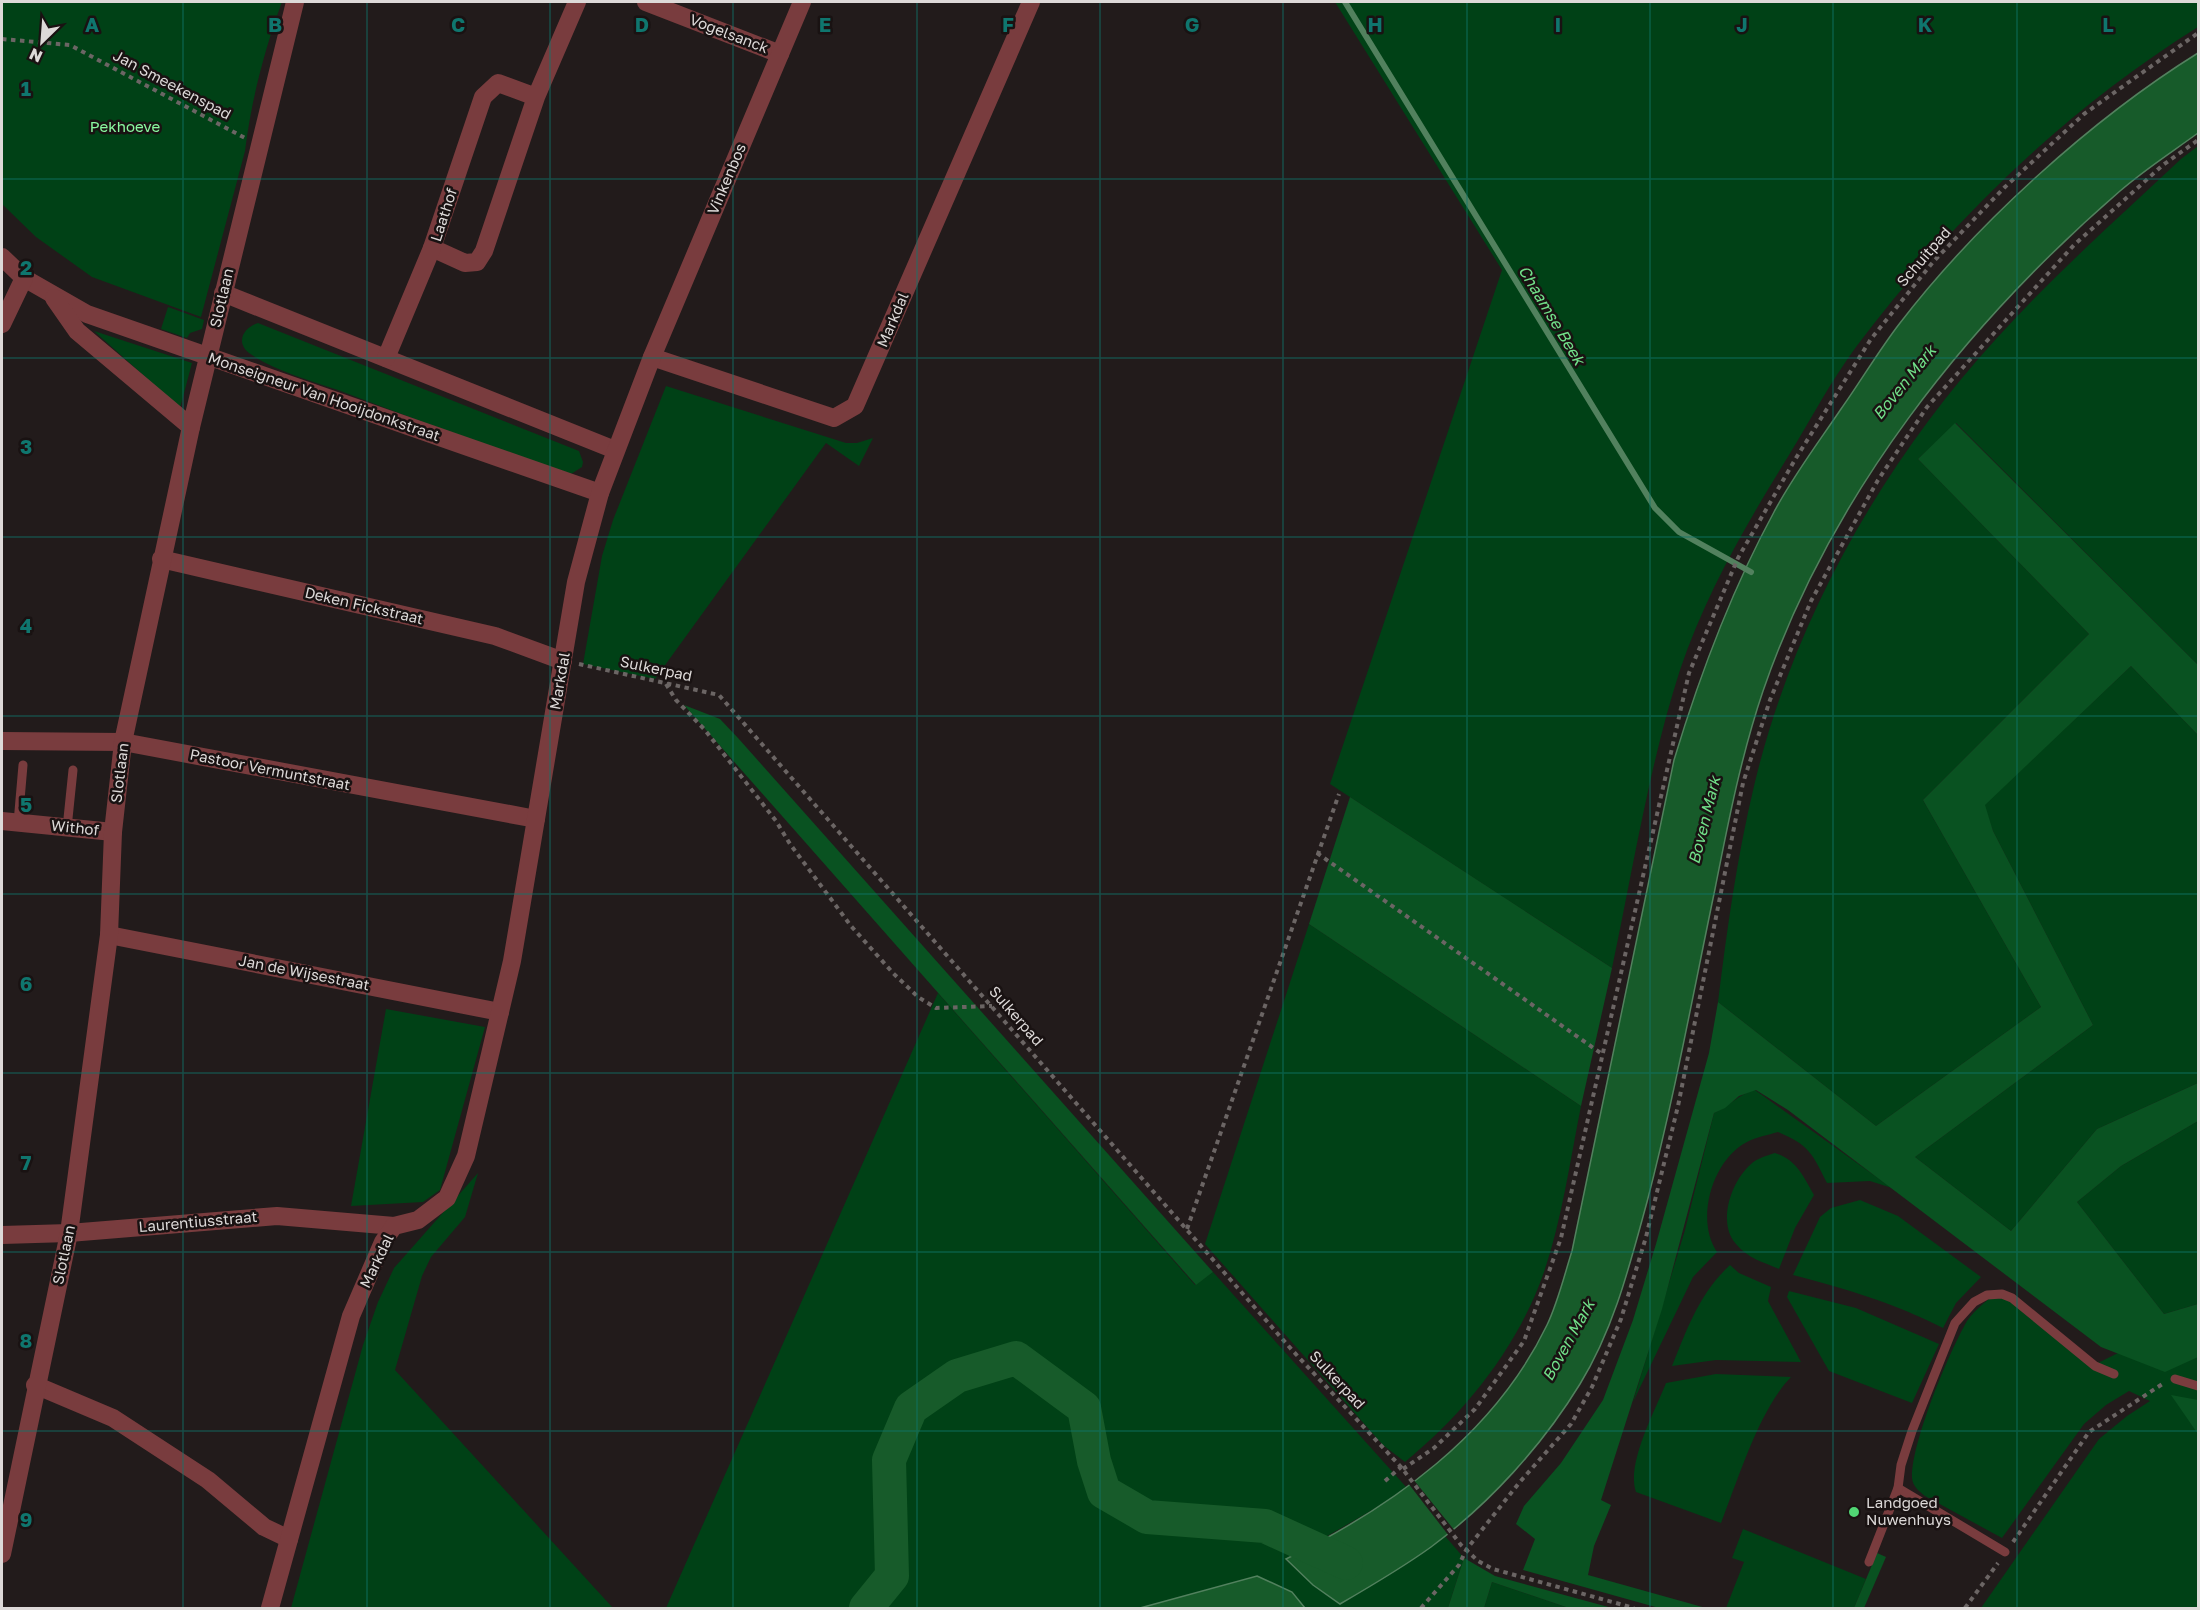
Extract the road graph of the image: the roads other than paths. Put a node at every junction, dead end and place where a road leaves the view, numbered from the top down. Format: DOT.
graph roads {
  1 [pos="294,2"];
  2 [pos="577,2"];
  3 [pos="646,2"];
  4 [pos="802,2"];
  5 [pos="1031,2"];
  6 [pos="780,54"];
  7 [pos="536,97"];
  8 [pos="432,248"];
  9 [pos="2,257"];
  10 [pos="24,278"];
  11 [pos="223,292"];
  12 [pos="52,294"];
  13 [pos="2,324"];
  14 [pos="209,357"];
  15 [pos="652,357"];
  16 [pos="386,358"];
  17 [pos="192,427"];
  18 [pos="615,450"];
  19 [pos="600,493"];
  20 [pos="161,559"];
  21 [pos="563,661"];
  22 [pos="2,741"];
  23 [pos="123,742"];
  24 [pos="23,765"];
  25 [pos="73,770"];
  26 [pos="536,819"];
  27 [pos="10,822"];
  28 [pos="67,828"];
  29 [pos="113,832"];
  30 [pos="109,935"];
  31 [pos="500,1012"];
  32 [pos="394,1226"];
  33 [pos="69,1233"];
  34 [pos="2,1235"];
  35 [pos="2114,1374"];
  36 [pos="2175,1380"];
  37 [pos="35,1385"];
  38 [pos="2199,1386"];
  39 [pos="1898,1488"];
  40 [pos="289,1539"];
  41 [pos="2006,1552"];
  42 [pos="2,1554"];
  43 [pos="1869,1562"];
  44 [pos="270,1608"];
  1 -- 11 [label="street, Slotlaan"];
  2 -- 7 [label="street, Laathof"];
  3 -- 6 [label="street, Vogelsanck"];
  4 -- 6 [label="street, Vinkenbos"];
  5 -- 15 [label="street, Markdal"];
  6 -- 15 [label="street, Vinkenbos"];
  7 -- 8 [label="street, Laathof"];
  7 -- 8 [label="street, Laathof"];
  8 -- 16 [label="street"];
  9 -- 10 [label="street, Monseigneur Van Hooijdonkstraat"];
  10 -- 12 [label="street, Monseigneur Van Hooijdonkstraat"];
  10 -- 13 [label="street"];
  11 -- 14 [label="street, Slotlaan"];
  11 -- 16 [label="street"];
  12 -- 14 [label="street, Monseigneur Van Hooijdonkstraat"];
  12 -- 17 [label="street, Monseigneur Van Hooijdonkstraat"];
  14 -- 17 [label="street, Slotlaan"];
  14 -- 19 [label="street, Monseigneur Van Hooijdonkstraat"];
  15 -- 18 [label="street, Markdal"];
  16 -- 18 [label="street"];
  17 -- 20 [label="street, Slotlaan"];
  18 -- 19 [label="street, Markdal"];
  19 -- 21 [label="street, Markdal"];
  20 -- 21 [label="street, Deken Fickstraat"];
  20 -- 23 [label="street, Slotlaan"];
  21 -- 26 [label="street, Markdal"];
  22 -- 23 [label="street, Pastoor Vermuntstraat"];
  23 -- 26 [label="street, Pastoor Vermuntstraat"];
  23 -- 29 [label="street, Slotlaan"];
  24 -- 27 [label="lane"];
  25 -- 28 [label="lane"];
  26 -- 31 [label="street, Markdal"];
  27 -- 28 [label="street, Withof"];
  28 -- 29 [label="street, Withof"];
  29 -- 30 [label="street, Slotlaan"];
  30 -- 31 [label="street, Jan de Wijsestraat"];
  30 -- 33 [label="street, Slotlaan"];
  31 -- 32 [label="street, Markdal"];
  32 -- 33 [label="street, Laurentiusstraat"];
  32 -- 40 [label="street, Markdal"];
  33 -- 34 [label="street, Laurentiusstraat"];
  33 -- 37 [label="street, Slotlaan"];
  35 -- 39 [label="lane"];
  36 -- 38 [label="lane"];
  37 -- 40 [label="street"];
  37 -- 42 [label="street, Slotlaan"];
  39 -- 41 [label="lane"];
  39 -- 43 [label="lane"];
  40 -- 44 [label="street, Markdal"];
}
